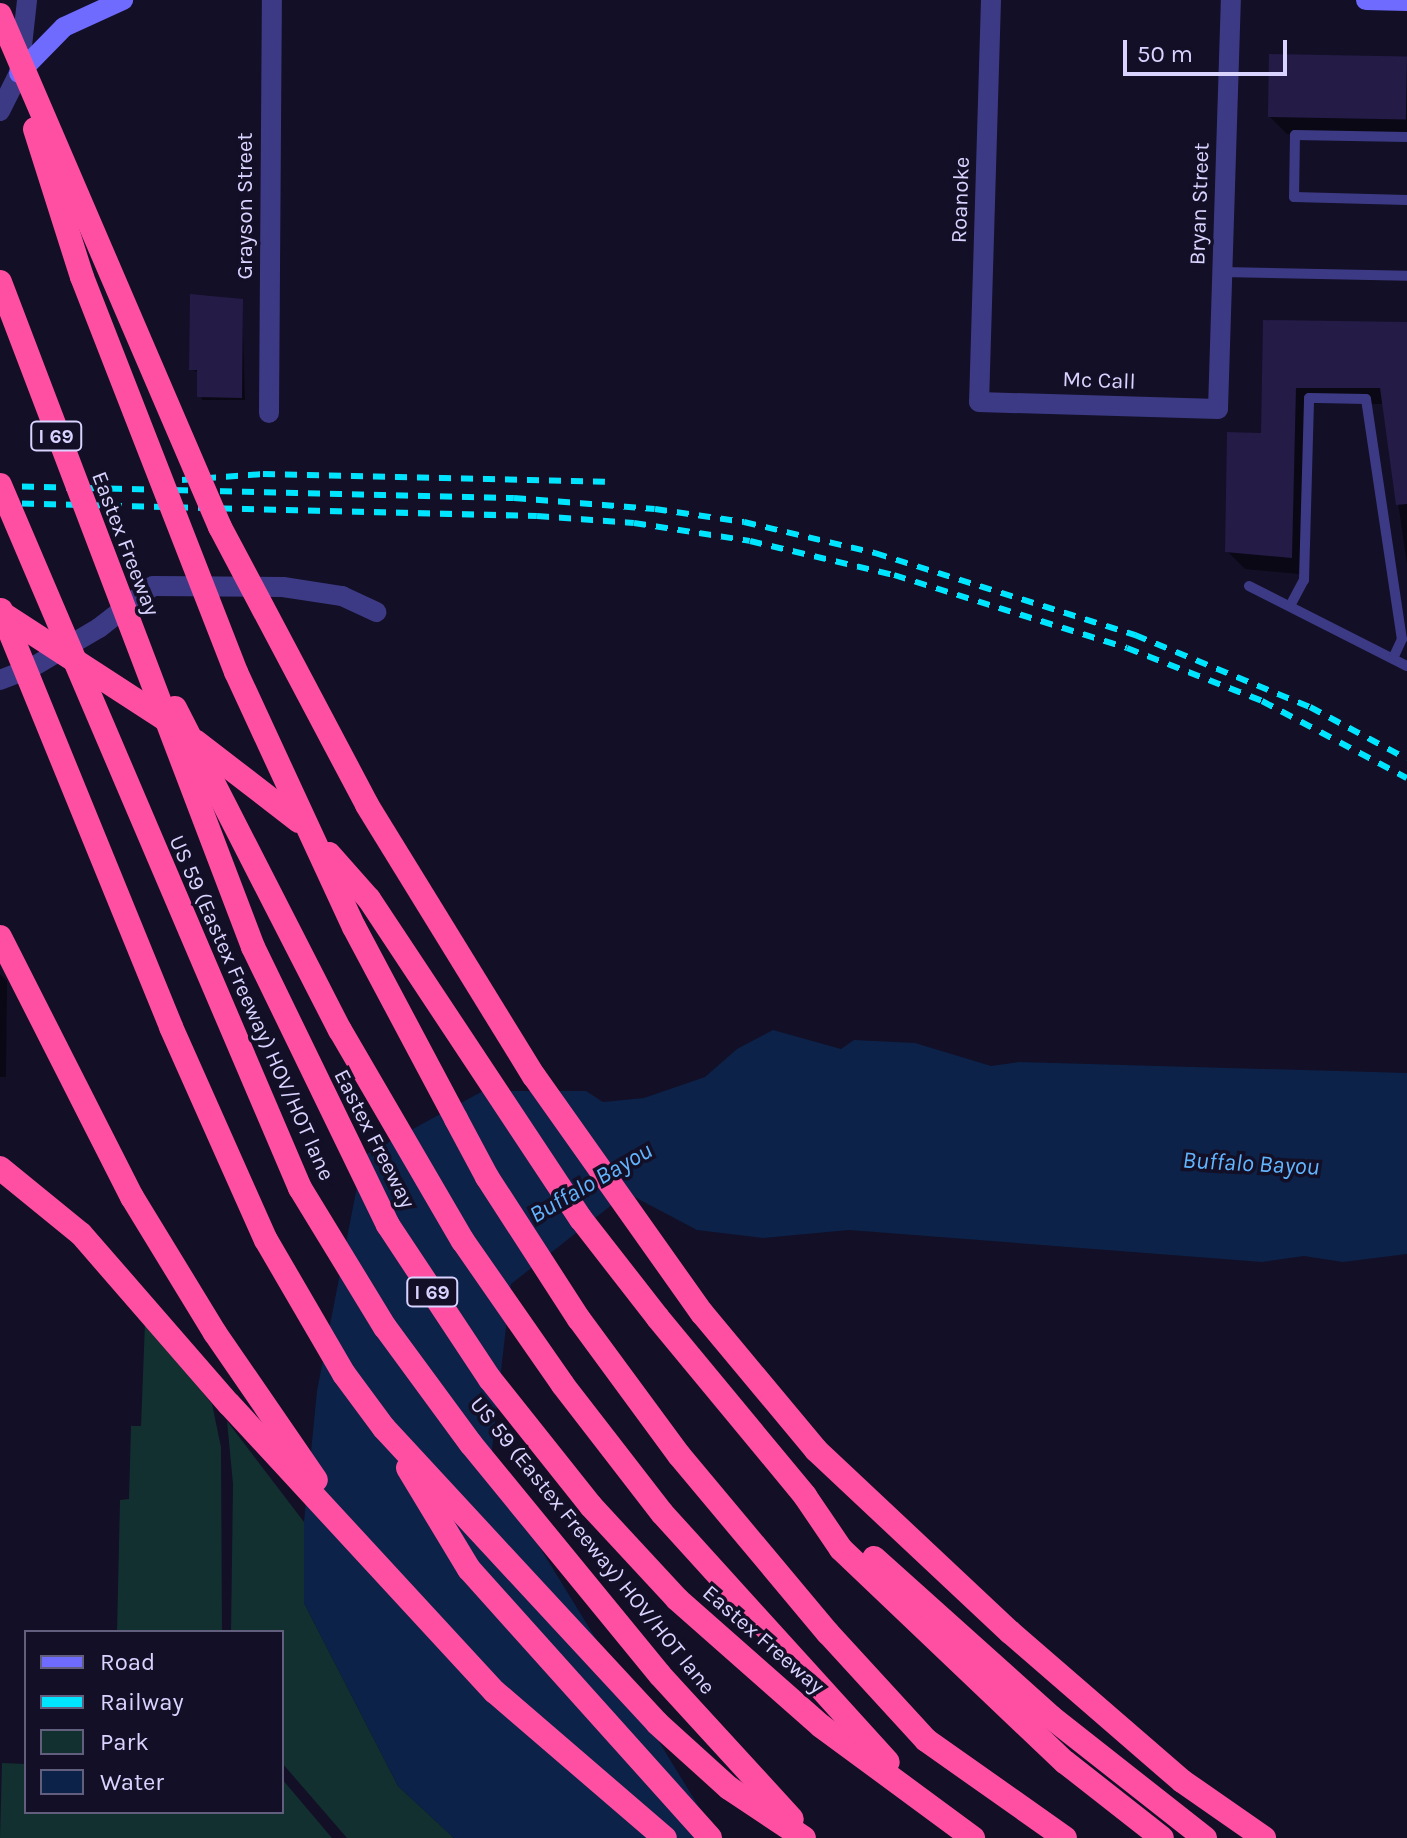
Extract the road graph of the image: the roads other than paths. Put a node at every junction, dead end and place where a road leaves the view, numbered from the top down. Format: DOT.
graph roads {
  1 [pos="27,0"];
  2 [pos="123,0"];
  3 [pos="272,0"];
  4 [pos="991,0"];
  5 [pos="1231,0"];
  6 [pos="1366,0"];
  7 [pos="1407,1"];
  8 [pos="0,17"];
  9 [pos="19,73"];
  10 [pos="0,111"];
  11 [pos="1407,137"];
  12 [pos="1407,200"];
  13 [pos="1222,272"];
  14 [pos="1407,276"];
  15 [pos="0,282"];
  16 [pos="979,402"];
  17 [pos="1218,409"];
  18 [pos="269,413"];
  19 [pos="0,485"];
  20 [pos="1249,586"];
  21 [pos="114,588"];
  22 [pos="1290,606"];
  23 [pos="0,610"];
  24 [pos="377,612"];
  25 [pos="1393,658"];
  26 [pos="1407,666"];
  27 [pos="0,680"];
  28 [pos="0,937"];
  29 [pos="0,1168"];
  30 [pos="384,1428"];
  31 [pos="805,1496"];
  32 [pos="383,1571"];
  33 [pos="665,1838"];
  34 [pos="710,1838"];
  35 [pos="804,1838"];
  36 [pos="810,1838"];
  37 [pos="959,1838"];
  38 [pos="973,1838"];
  39 [pos="1065,1838"];
  40 [pos="1162,1838"];
  41 [pos="1205,1838"];
  42 [pos="1264,1838"];
  1 -- 9 [label="street"];
  2 -- 9 [label="main road"];
  3 -- 18 [label="street, Grayson Street"];
  4 -- 16 [label="street, Roanoke"];
  5 -- 13 [label="street, Bryan Street"];
  6 -- 7 [label="main road"];
  8 -- 39 [label="highway, bridge"];
  8 -- 42 [label="highway, bridge"];
  9 -- 10 [label="street"];
  11 -- 12 [label="lane"];
  13 -- 14 [label="lane"];
  13 -- 17 [label="street, Bryan Street"];
  15 -- 21 [label="highway, Eastex Freeway / I 69, bridge"];
  16 -- 17 [label="street, Mc Call"];
  19 -- 36 [label="highway, US 59 (Eastex Freeway) HOV/HOT lane / I 69, bridge"];
  20 -- 22 [label="lane"];
  21 -- 37 [label="highway, bridge"];
  21 -- 38 [label="highway, Eastex Freeway / I 69, bridge"];
  22 -- 25 [label="lane"];
  22 -- 25 [label="lane"];
  23 -- 30 [label="highway, bridge"];
  23 -- 31 [label="highway, bridge"];
  24 -- 27 [label="street"];
  25 -- 26 [label="lane"];
  28 -- 32 [label="highway"];
  29 -- 32 [label="highway"];
  30 -- 34 [label="highway"];
  30 -- 35 [label="highway"];
  31 -- 40 [label="highway"];
  31 -- 41 [label="highway"];
  32 -- 33 [label="highway"];
}
